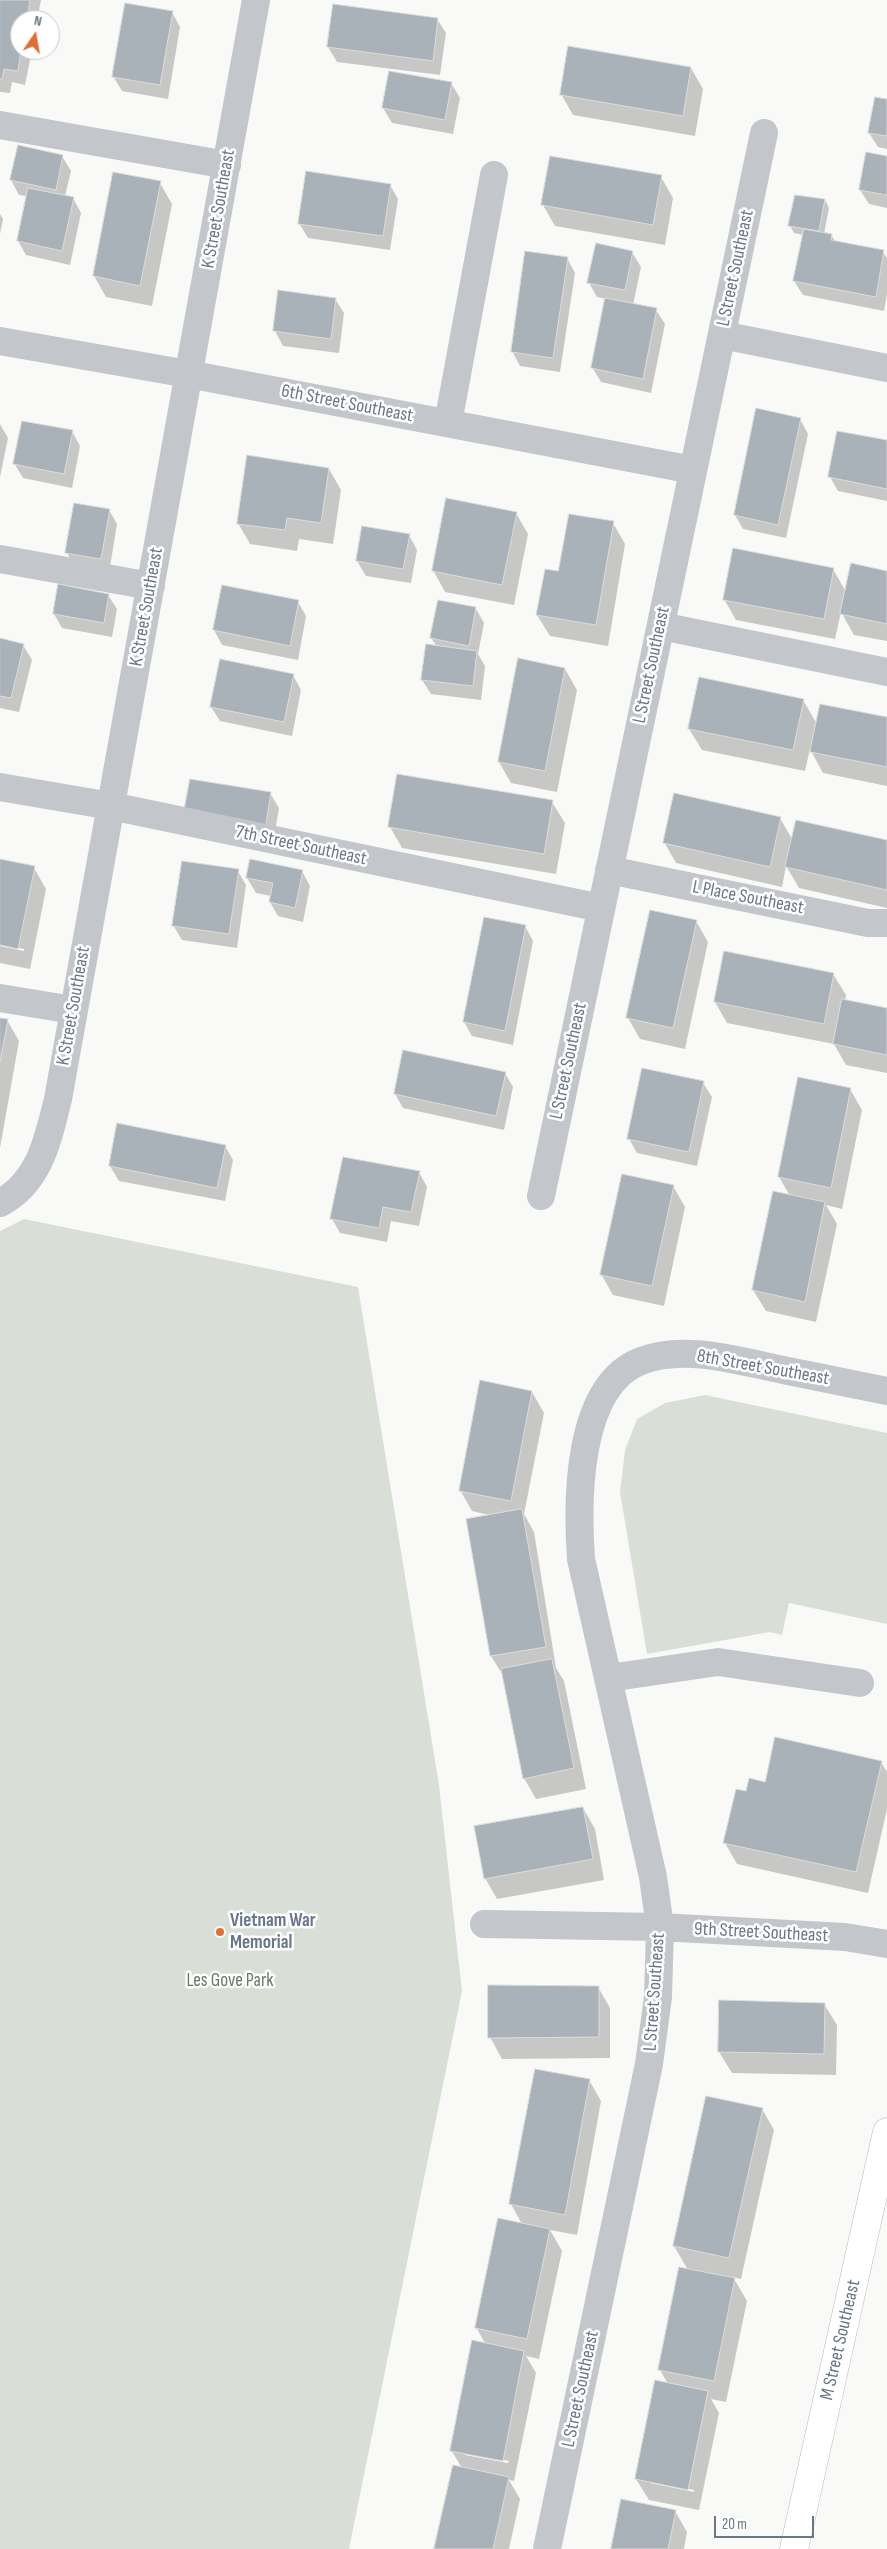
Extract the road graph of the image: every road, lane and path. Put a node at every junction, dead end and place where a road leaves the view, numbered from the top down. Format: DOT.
graph roads {
  1 [pos="256,0"];
  2 [pos="0,125"];
  3 [pos="764,134"];
  4 [pos="227,165"];
  5 [pos="494,175"];
  6 [pos="722,335"];
  7 [pos="0,341"];
  8 [pos="887,368"];
  9 [pos="188,374"];
  10 [pos="448,423"];
  11 [pos="694,470"];
  12 [pos="0,559"];
  13 [pos="151,586"];
  14 [pos="660,626"];
  15 [pos="887,672"];
  16 [pos="0,786"];
  17 [pos="111,806"];
  18 [pos="609,870"];
  19 [pos="601,908"];
  20 [pos="887,923"];
  21 [pos="0,998"];
  22 [pos="74,1010"];
  23 [pos="541,1196"];
  24 [pos="3,1202"];
  25 [pos="615,1380"];
  26 [pos="887,1391"];
  27 [pos="609,1678"];
  28 [pos="860,1683"];
  29 [pos="484,1924"];
  30 [pos="660,1927"];
  31 [pos="887,1944"];
  32 [pos="887,2136"];
  33 [pos="547,2549"];
  34 [pos="794,2549"];
  1 -- 4 [label="street, K Street Southeast"];
  2 -- 4 [label="street"];
  3 -- 6 [label="street, L Street Southeast"];
  4 -- 9 [label="street, K Street Southeast"];
  5 -- 10 [label="street"];
  6 -- 8 [label="street"];
  6 -- 11 [label="street, L Street Southeast"];
  7 -- 9 [label="street, 6th Street Southeast"];
  9 -- 10 [label="street, 6th Street Southeast"];
  9 -- 13 [label="street, K Street Southeast"];
  10 -- 11 [label="street, 6th Street Southeast"];
  11 -- 14 [label="street, L Street Southeast"];
  12 -- 13 [label="street"];
  13 -- 17 [label="street, K Street Southeast"];
  14 -- 15 [label="street"];
  14 -- 18 [label="street, L Street Southeast"];
  16 -- 17 [label="street, 7th Street Southeast"];
  17 -- 19 [label="street, 7th Street Southeast"];
  17 -- 22 [label="street, K Street Southeast"];
  18 -- 19 [label="street, L Street Southeast"];
  18 -- 20 [label="street, L Place Southeast"];
  19 -- 23 [label="street, L Street Southeast"];
  21 -- 22 [label="street"];
  22 -- 24 [label="street, K Street Southeast"];
  25 -- 26 [label="street, 8th Street Southeast"];
  25 -- 27 [label="street, L Street Southeast"];
  27 -- 28 [label="street"];
  27 -- 30 [label="street, L Street Southeast"];
  29 -- 30 [label="street, 9th Street Southeast"];
  30 -- 31 [label="street, 9th Street Southeast"];
  30 -- 33 [label="street, L Street Southeast"];
  32 -- 34 [label="main road, M Street Southeast"];
}
